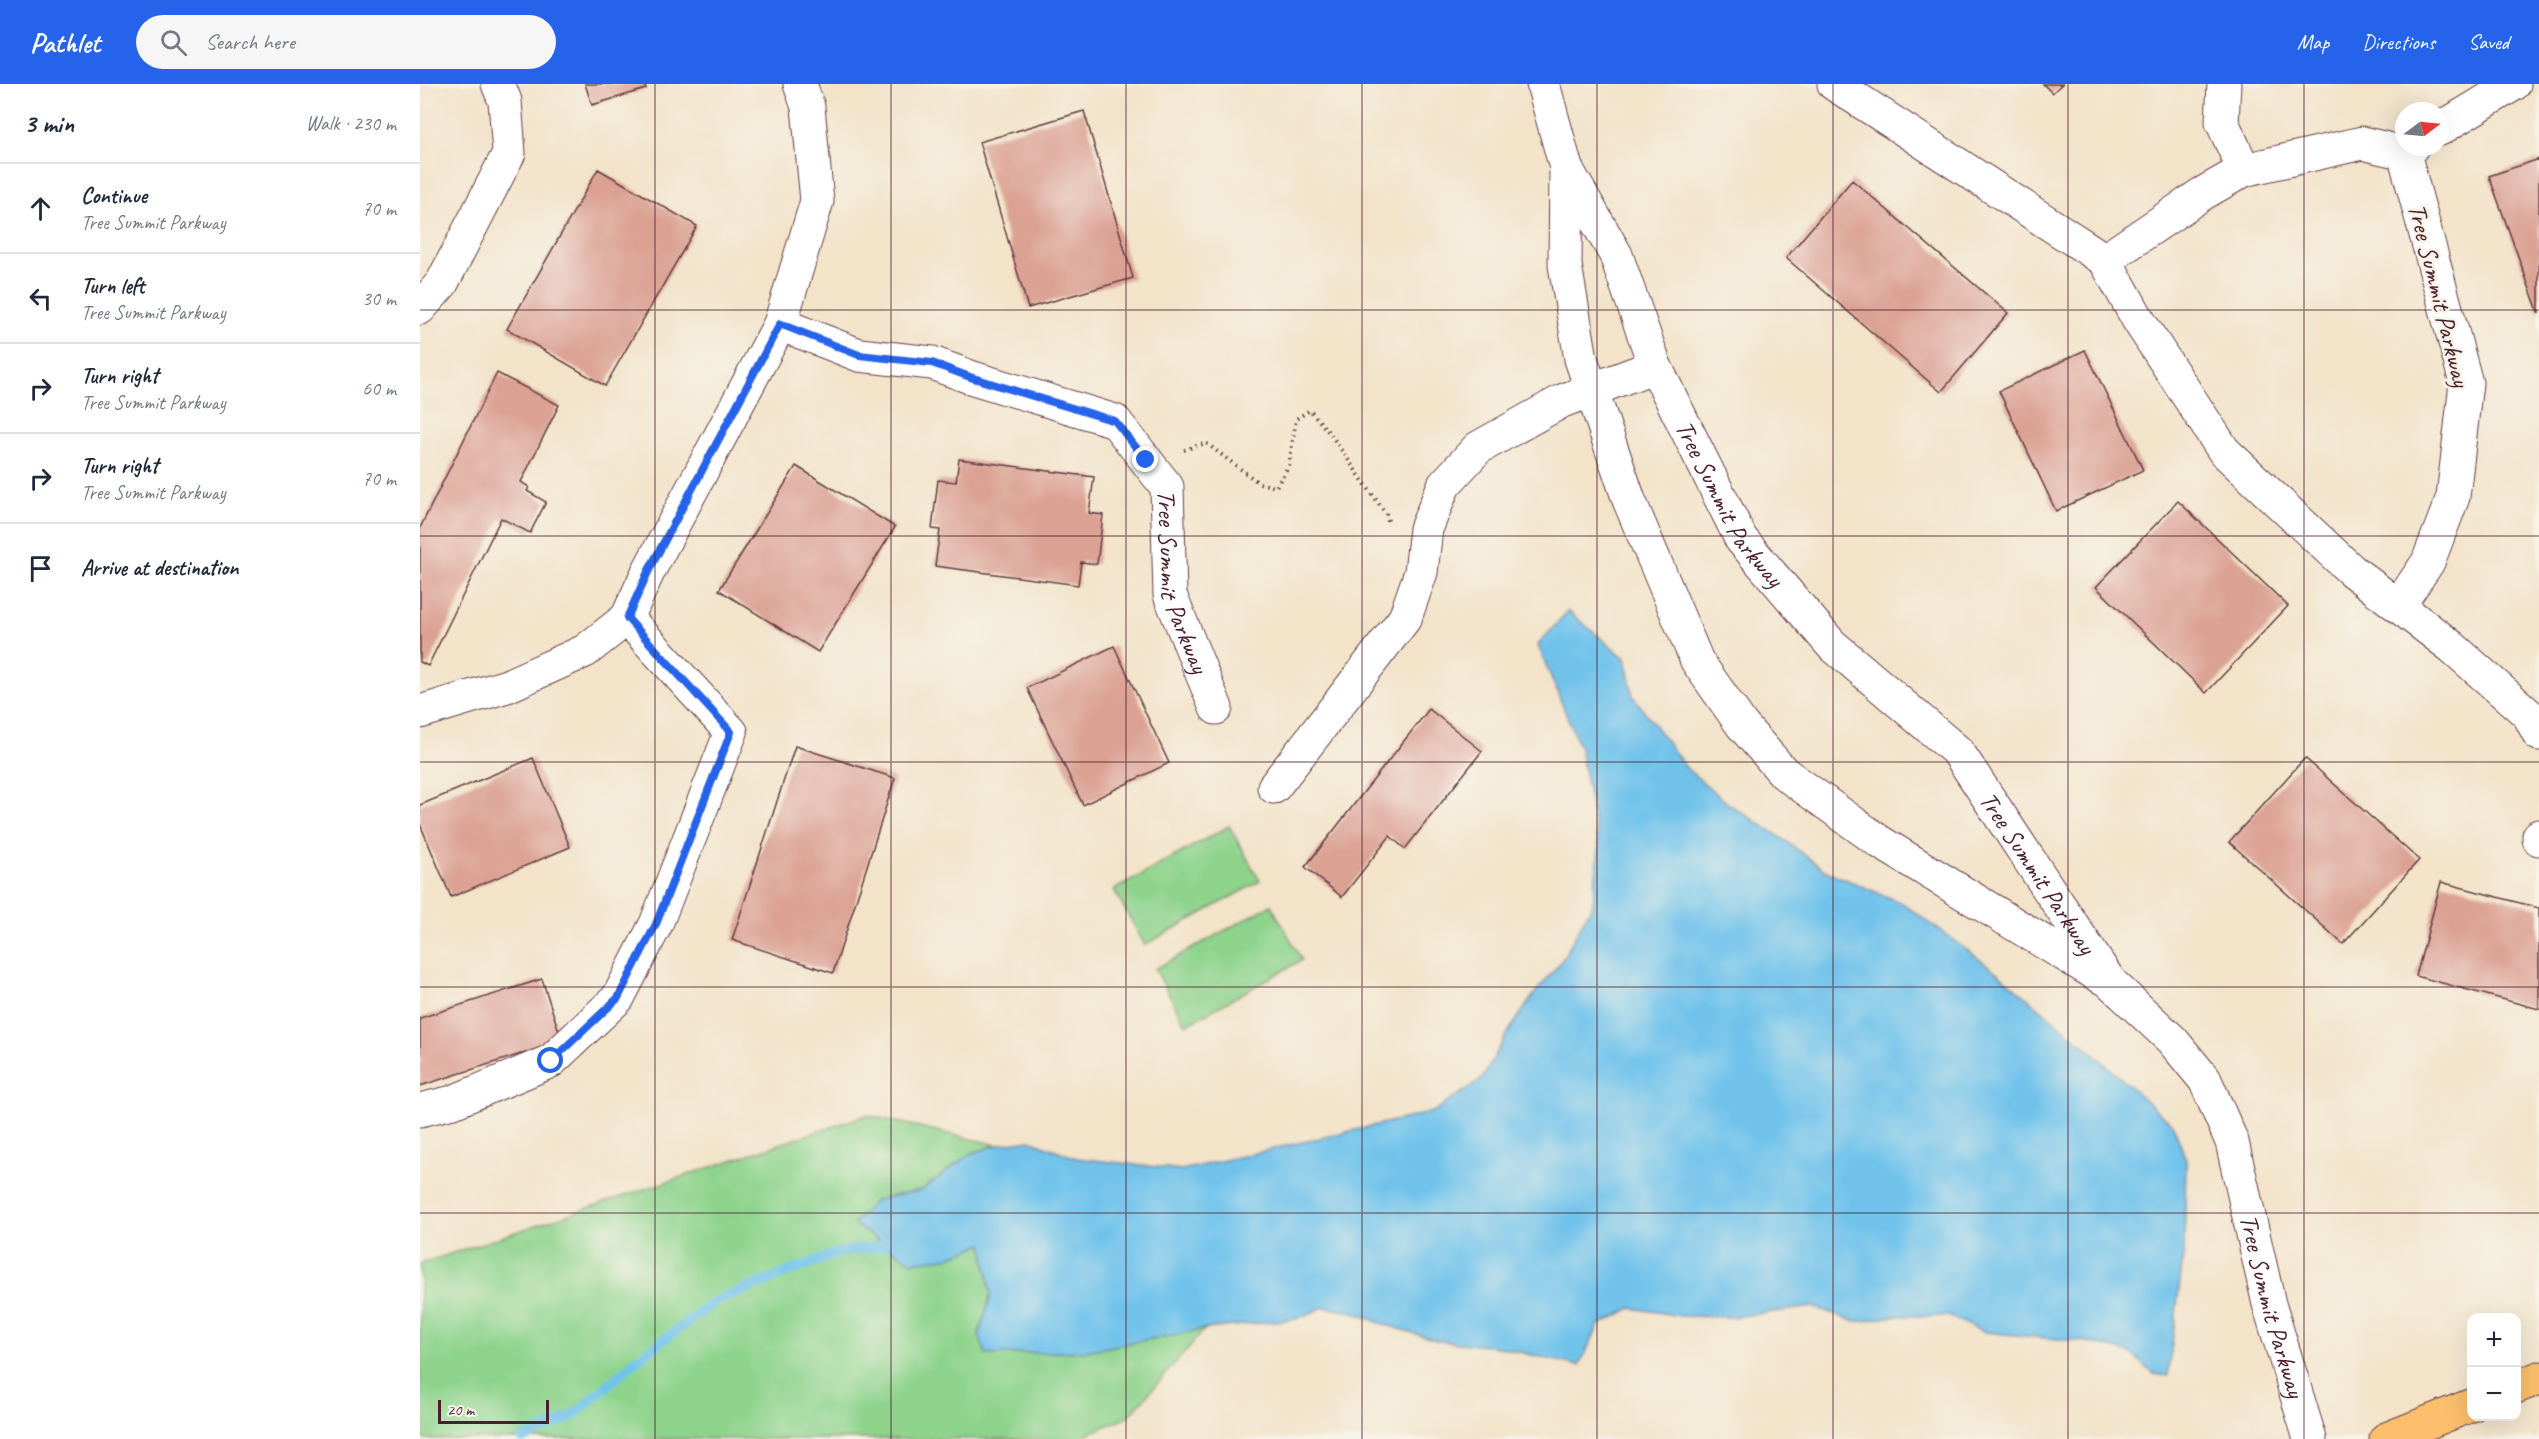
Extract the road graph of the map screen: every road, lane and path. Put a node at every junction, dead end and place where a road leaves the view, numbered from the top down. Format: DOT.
graph roads {
  1 [pos="498,84"];
  2 [pos="800,84"];
  3 [pos="1543,84"];
  4 [pos="1834,84"];
  5 [pos="2224,84"];
  6 [pos="2514,84"];
  7 [pos="2449,124"];
  8 [pos="2395,148"];
  9 [pos="2409,156"];
  10 [pos="1566,168"];
  11 [pos="2244,170"];
  12 [pos="2105,260"];
  13 [pos="420,308"];
  14 [pos="780,324"];
  15 [pos="1655,366"];
  16 [pos="1590,390"];
  17 [pos="1146,460"];
  18 [pos="1392,534"];
  19 [pos="2399,605"];
  20 [pos="627,618"];
  21 [pos="1216,708"];
  22 [pos="420,712"];
  23 [pos="2539,734"];
  24 [pos="1274,788"];
  25 [pos="2110,982"];
  26 [pos="420,1110"];
  27 [pos="2539,1378"];
  28 [pos="2521,1385"];
  29 [pos="2467,1407"];
  30 [pos="2310,1439"];
  31 [pos="2386,1439"];
  1 -- 13 [label="street"];
  2 -- 14 [label="street"];
  3 -- 10 [label="street, Tree Summit Parkway"];
  4 -- 12 [label="street"];
  5 -- 11 [label="street"];
  6 -- 7 [label="street"];
  8 -- 11 [label="street, Tree Summit Parkway"];
  9 -- 19 [label="street, Tree Summit Parkway"];
  10 -- 15 [label="street, Tree Summit Parkway"];
  10 -- 16 [label="street"];
  11 -- 12 [label="street, Tree Summit Parkway"];
  12 -- 19 [label="street"];
  14 -- 17 [label="street, Tree Summit Parkway"];
  14 -- 20 [label="street"];
  15 -- 16 [label="street"];
  15 -- 25 [label="street, Tree Summit Parkway"];
  16 -- 24 [label="street"];
  16 -- 25 [label="street"];
  17 -- 18 [label="path"];
  17 -- 21 [label="street, Tree Summit Parkway"];
  19 -- 23 [label="street"];
  20 -- 22 [label="street"];
  20 -- 26 [label="street"];
  25 -- 30 [label="street, Tree Summit Parkway"];
  27 -- 28 [label="highway"];
  29 -- 31 [label="highway"];
}
